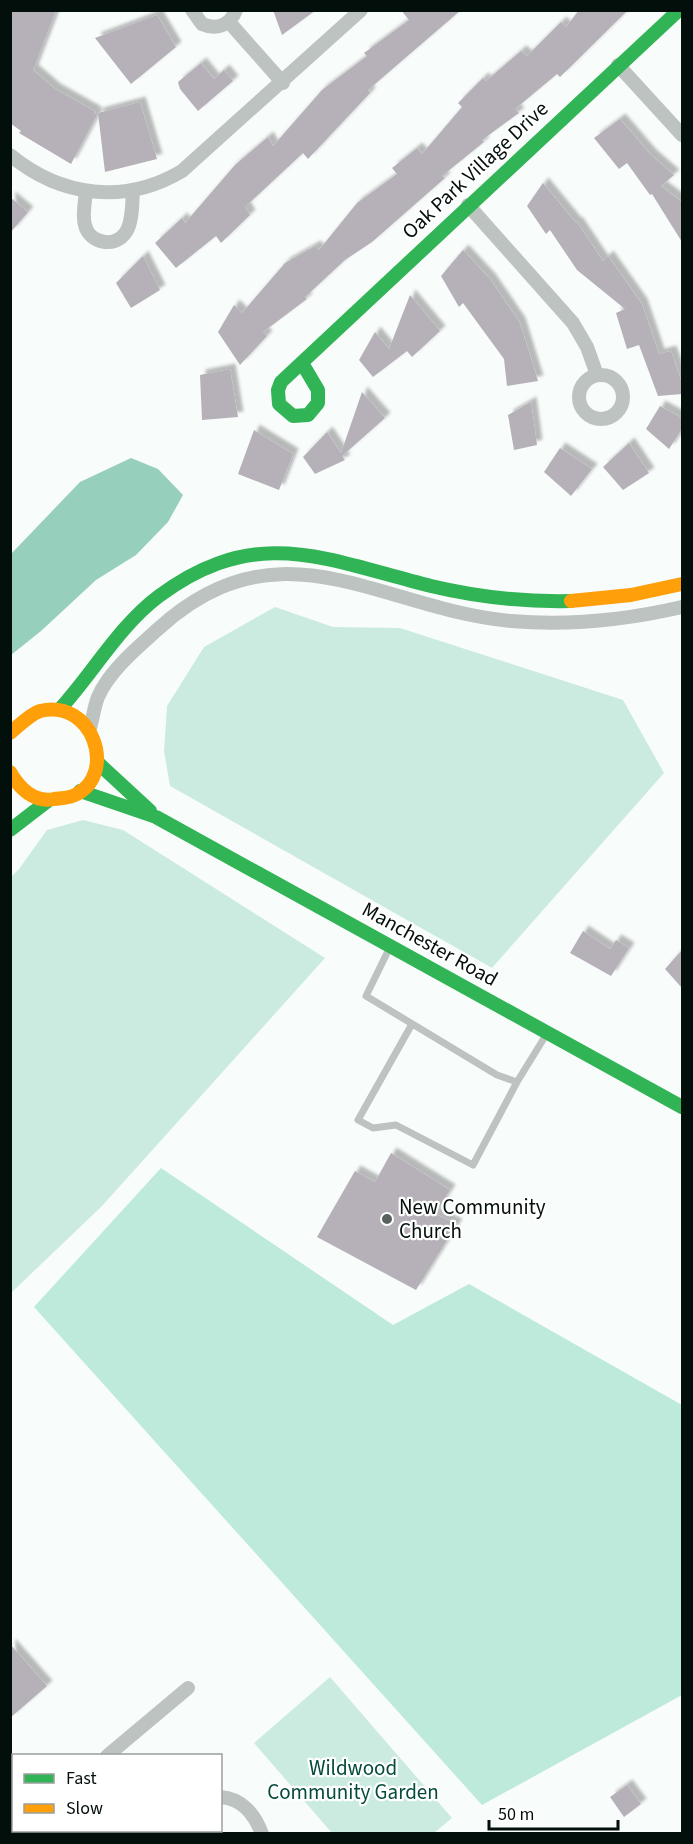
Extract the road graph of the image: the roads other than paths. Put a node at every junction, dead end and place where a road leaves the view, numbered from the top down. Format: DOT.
graph roads {
  1 [pos="192,10"];
  2 [pos="361,10"];
  3 [pos="680,10"];
  4 [pos="232,16"];
  5 [pos="618,65"];
  6 [pos="283,83"];
  7 [pos="682,135"];
  8 [pos="10,155"];
  9 [pos="133,190"];
  10 [pos="86,192"];
  11 [pos="468,205"];
  12 [pos="302,363"];
  13 [pos="597,375"];
  14 [pos="345,559"];
  15 [pos="340,578"];
  16 [pos="682,584"];
  17 [pos="682,607"];
  18 [pos="60,709"];
  19 [pos="14,724"];
  20 [pos="90,728"];
  21 [pos="97,762"];
  22 [pos="13,777"];
  23 [pos="80,791"];
  24 [pos="10,797"];
  25 [pos="49,800"];
  26 [pos="156,817"];
  27 [pos="10,830"];
  28 [pos="390,946"];
  29 [pos="412,1024"];
  30 [pos="547,1033"];
  31 [pos="517,1082"];
  32 [pos="682,1107"];
  33 [pos="188,1688"];
  34 [pos="108,1754"];
  35 [pos="222,1797"];
  36 [pos="262,1833"];
  1 -- 4 [label="street"];
  2 -- 6 [label="street"];
  3 -- 5 [label="street, Oak Park Village Drive"];
  4 -- 6 [label="street"];
  5 -- 7 [label="street"];
  5 -- 11 [label="street, Oak Park Village Drive"];
  6 -- 9 [label="street"];
  8 -- 10 [label="street"];
  9 -- 10 [label="street"];
  9 -- 10 [label="street"];
  11 -- 12 [label="street, Oak Park Village Drive"];
  11 -- 13 [label="street"];
  14 -- 15 [label="street"];
  14 -- 16 [label="street"];
  14 -- 18 [label="street"];
  15 -- 17 [label="street"];
  15 -- 20 [label="street"];
  18 -- 19 [label="street"];
  18 -- 20 [label="street"];
  20 -- 21 [label="street"];
  21 -- 23 [label="street"];
  21 -- 26 [label="street, Manchester Road"];
  22 -- 24 [label="street"];
  22 -- 25 [label="street"];
  23 -- 25 [label="street"];
  23 -- 26 [label="street, Manchester Road"];
  25 -- 27 [label="street"];
  26 -- 28 [label="street, Manchester Road"];
  28 -- 29 [label="lane"];
  28 -- 30 [label="street, Manchester Road"];
  29 -- 31 [label="lane"];
  29 -- 31 [label="lane"];
  30 -- 31 [label="lane"];
  30 -- 32 [label="street, Manchester Road"];
  33 -- 34 [label="street"];
  35 -- 36 [label="street"];
}
